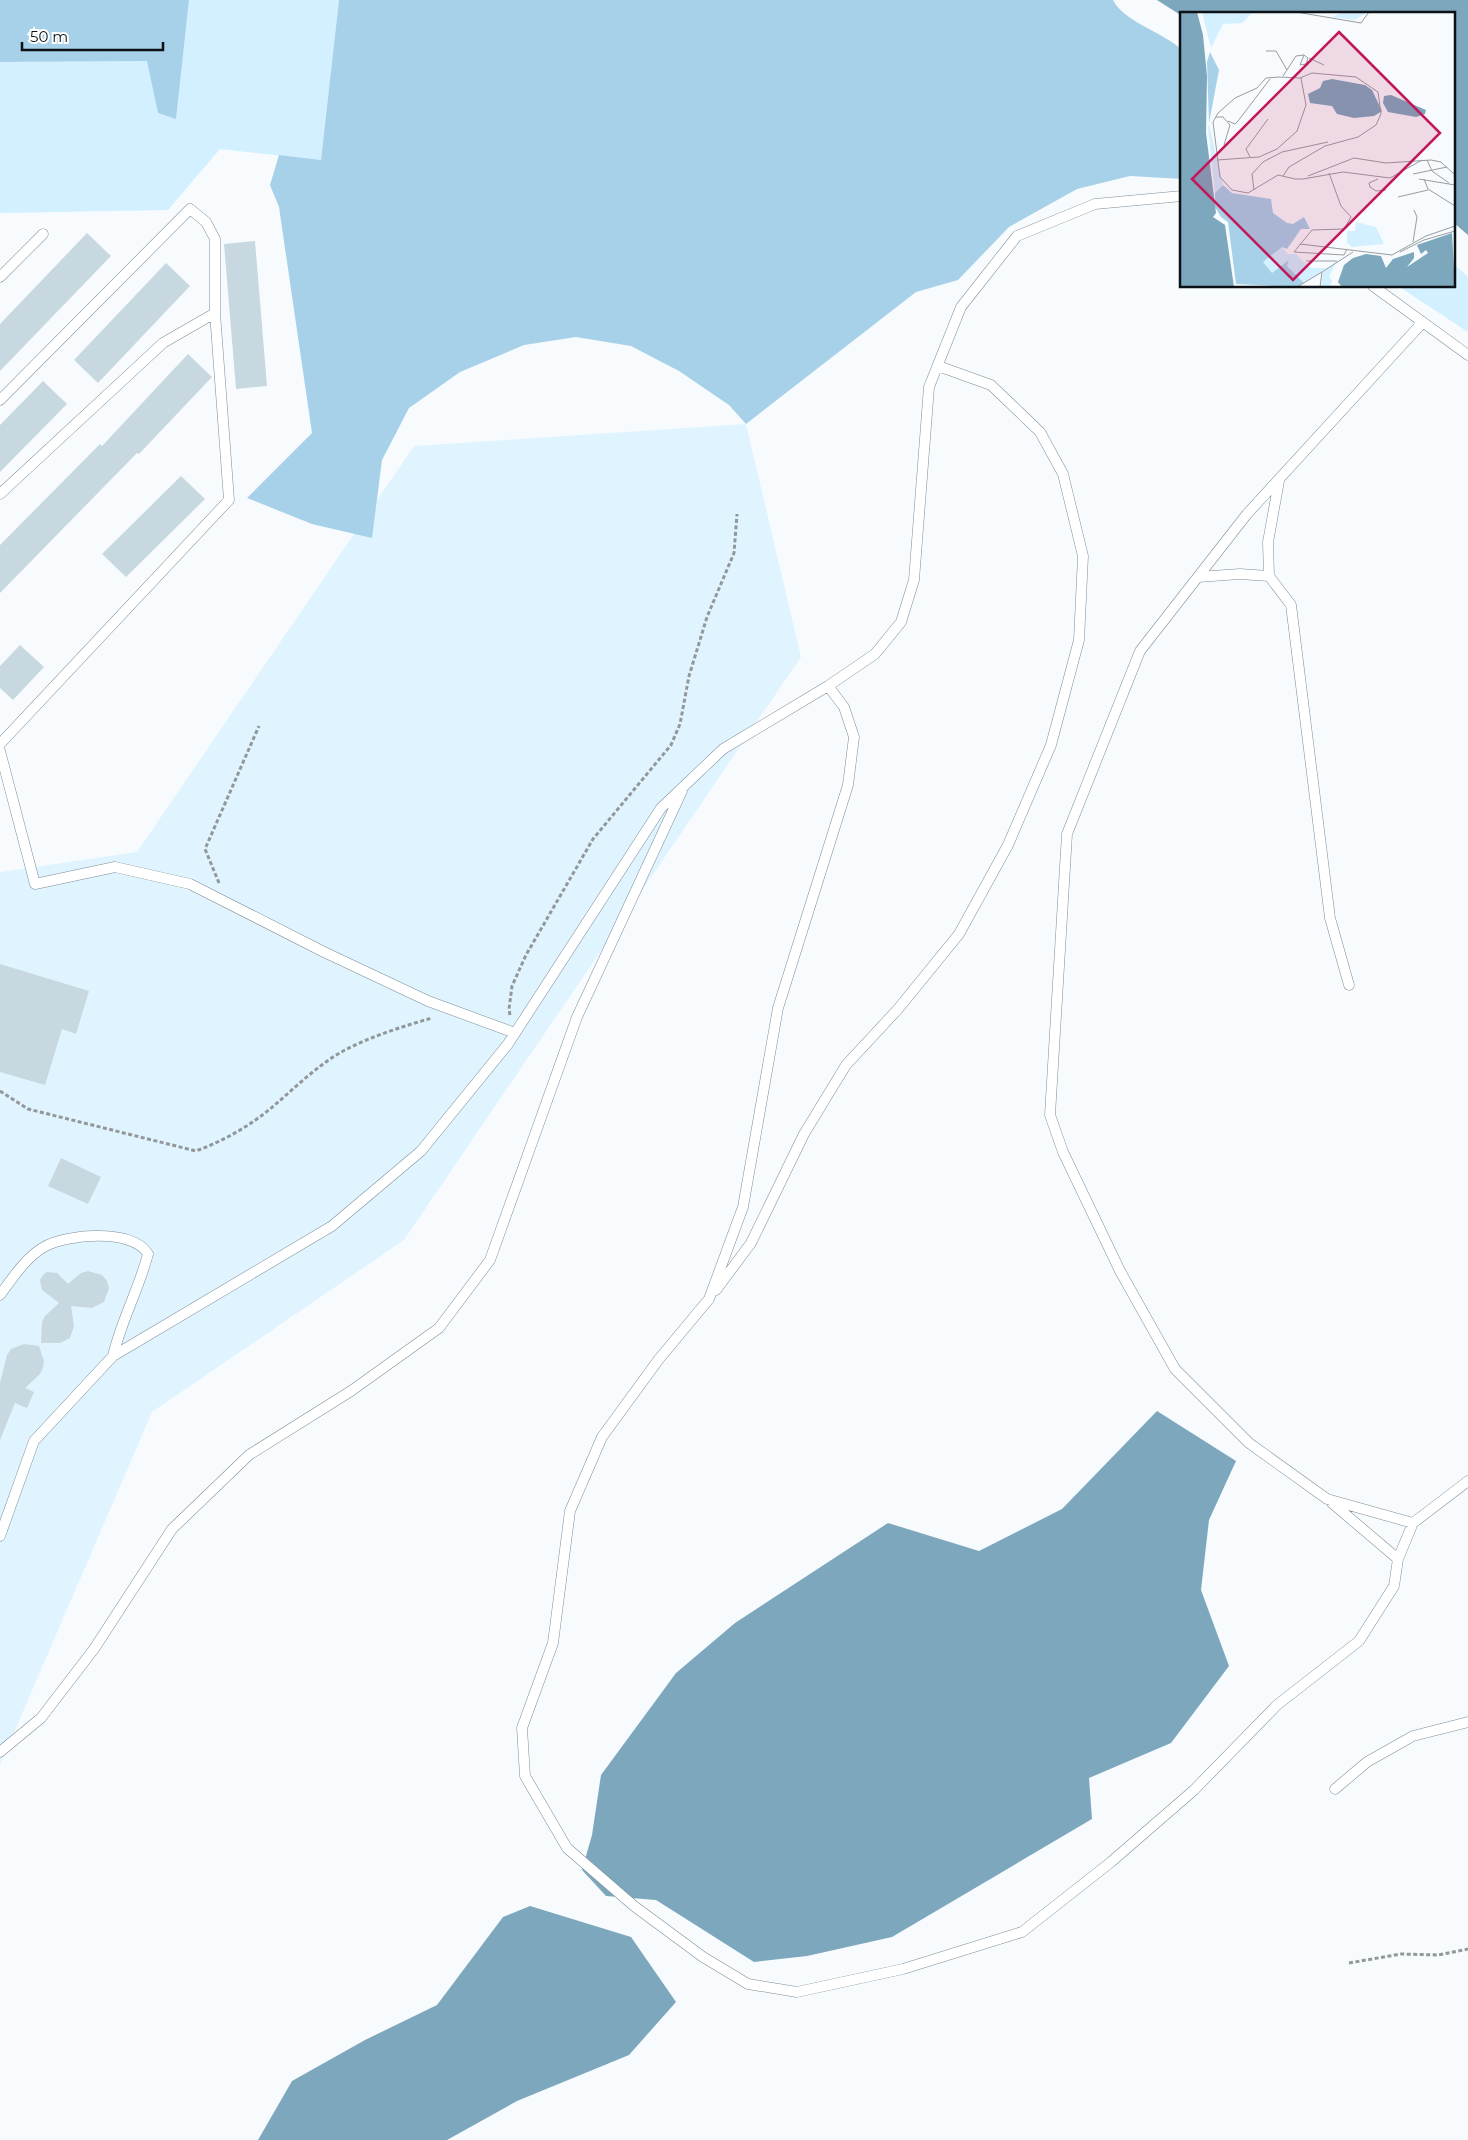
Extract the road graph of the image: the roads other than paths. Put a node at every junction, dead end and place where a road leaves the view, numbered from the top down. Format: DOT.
graph roads {
  1 [pos="1180,196"];
  2 [pos="43,234"];
  3 [pos="0,277"];
  4 [pos="1376,288"];
  5 [pos="215,313"];
  6 [pos="1423,322"];
  7 [pos="1468,355"];
  8 [pos="938,366"];
  9 [pos="0,400"];
  10 [pos="1279,480"];
  11 [pos="0,494"];
  12 [pos="1269,576"];
  13 [pos="1198,578"];
  14 [pos="828,686"];
  15 [pos="0,744"];
  16 [pos="0,751"];
  17 [pos="686,784"];
  18 [pos="1349,985"];
  19 [pos="515,1033"];
  20 [pos="0,1295"];
  21 [pos="709,1300"];
  22 [pos="113,1356"];
  23 [pos="1468,1481"];
  24 [pos="1328,1499"];
  25 [pos="1413,1523"];
  26 [pos="0,1536"];
  27 [pos="1398,1560"];
  28 [pos="1468,1722"];
  29 [pos="0,1752"];
  30 [pos="1335,1789"];
  1 -- 8 [label="lane"];
  2 -- 3 [label="lane"];
  4 -- 6 [label="lane"];
  5 -- 9 [label="lane"];
  5 -- 11 [label="lane"];
  5 -- 15 [label="lane"];
  6 -- 7 [label="lane"];
  6 -- 10 [label="lane"];
  8 -- 14 [label="lane"];
  8 -- 21 [label="lane"];
  10 -- 12 [label="lane"];
  10 -- 13 [label="lane"];
  12 -- 13 [label="lane"];
  12 -- 18 [label="lane"];
  13 -- 24 [label="lane"];
  14 -- 17 [label="lane"];
  14 -- 21 [label="lane"];
  16 -- 19 [label="lane"];
  17 -- 19 [label="lane"];
  17 -- 29 [label="lane"];
  19 -- 22 [label="lane"];
  20 -- 22 [label="lane"];
  21 -- 27 [label="lane"];
  22 -- 26 [label="lane"];
  23 -- 25 [label="lane"];
  24 -- 25 [label="lane"];
  24 -- 27 [label="lane"];
  25 -- 27 [label="lane"];
  28 -- 30 [label="lane"];
}
